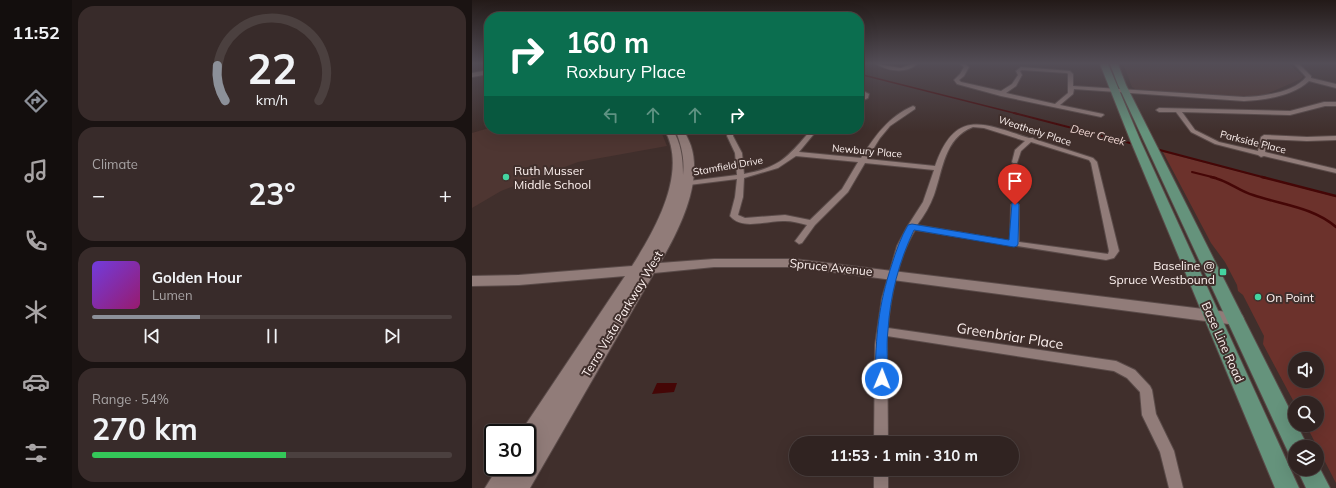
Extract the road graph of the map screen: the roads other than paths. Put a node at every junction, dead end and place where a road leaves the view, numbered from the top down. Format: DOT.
graph roads {
  1 [pos="976,87"];
  2 [pos="1010,87"];
  3 [pos="1072,87"];
  4 [pos="1113,87"];
  5 [pos="1123,87"];
  6 [pos="1295,87"];
  7 [pos="1114,90"];
  8 [pos="1125,91"];
  9 [pos="1001,94"];
  10 [pos="1202,96"];
  11 [pos="1207,102"];
  12 [pos="1336,104"];
  13 [pos="1056,106"];
  14 [pos="1213,107"];
  15 [pos="913,108"];
  16 [pos="1159,110"];
  17 [pos="1178,111"];
  18 [pos="1218,112"];
  19 [pos="1101,116"];
  20 [pos="670,134"];
  21 [pos="681,134"];
  22 [pos="730,134"];
  23 [pos="811,134"];
  24 [pos="1336,138"];
  25 [pos="1031,139"];
  26 [pos="794,154"];
  27 [pos="1261,155"];
  28 [pos="864,161"];
  29 [pos="1015,162"];
  30 [pos="937,168"];
  31 [pos="1336,171"];
  32 [pos="741,175"];
  33 [pos="681,184"];
  34 [pos="1015,205"];
  35 [pos="812,223"];
  36 [pos="912,227"];
  37 [pos="799,241"];
  38 [pos="1014,244"];
  39 [pos="643,270"];
  40 [pos="893,274"];
  41 [pos="472,281"];
  42 [pos="1212,316"];
  43 [pos="1236,319"];
  44 [pos="882,331"];
  45 [pos="536,427"];
  46 [pos="881,436"];
  47 [pos="1295,440"];
  48 [pos="504,476"];
  49 [pos="881,476"];
  50 [pos="1312,476"];
  51 [pos="496,488"];
  52 [pos="518,488"];
  53 [pos="881,488"];
  54 [pos="1176,488"];
  55 [pos="1287,488"];
  56 [pos="1318,488"];
  1 -- 9 [label="street"];
  2 -- 9 [label="street"];
  3 -- 7 [label="street"];
  3 -- 13 [label="street"];
  4 -- 7 [label="main road, Base Line Road"];
  5 -- 8 [label="main road, Base Line Road"];
  6 -- 10 [label="street"];
  7 -- 8 [label="street"];
  7 -- 42 [label="main road, Base Line Road"];
  8 -- 10 [label="street"];
  8 -- 43 [label="main road, Base Line Road"];
  9 -- 13 [label="street"];
  10 -- 11 [label="street"];
  12 -- 18 [label="street"];
  13 -- 19 [label="street"];
  14 -- 18 [label="street"];
  15 -- 28 [label="street"];
  16 -- 17 [label="street"];
  17 -- 18 [label="street"];
  17 -- 27 [label="street, Parkside Place"];
  20 -- 33 [label="street, Terra Vista Parkway West"];
  21 -- 33 [label="street, Terra Vista Parkway West"];
  22 -- 32 [label="street"];
  23 -- 26 [label="street, Stamfield Drive"];
  24 -- 27 [label="street"];
  25 -- 29 [label="street"];
  25 -- 30 [label="street, Weatherly Place"];
  25 -- 38 [label="street, Weatherly Place"];
  26 -- 28 [label="street, Newbury Place"];
  26 -- 32 [label="street, Stamfield Drive"];
  27 -- 31 [label="street, Parkside Place"];
  28 -- 30 [label="street, Newbury Place"];
  28 -- 35 [label="street"];
  30 -- 36 [label="street"];
  32 -- 33 [label="street, Stamfield Drive"];
  32 -- 35 [label="street"];
  33 -- 39 [label="street, Terra Vista Parkway West"];
  34 -- 38 [label="street"];
  35 -- 37 [label="street"];
  36 -- 38 [label="street"];
  36 -- 40 [label="street"];
  39 -- 40 [label="street, Spruce Avenue"];
  39 -- 41 [label="street, Spruce Avenue"];
  39 -- 45 [label="street, Terra Vista Parkway West"];
  39 -- 52 [label="street, Terra Vista Parkway West"];
  40 -- 42 [label="street, Spruce Avenue"];
  40 -- 44 [label="street"];
  42 -- 43 [label="street, Spruce Avenue"];
  42 -- 55 [label="main road, Base Line Road"];
  43 -- 47 [label="main road, Base Line Road"];
  44 -- 46 [label="street"];
  44 -- 54 [label="street, Greenbriar Place"];
  48 -- 51 [label="street"];
  49 -- 53 [label="street"];
  50 -- 56 [label="main road"];
}
